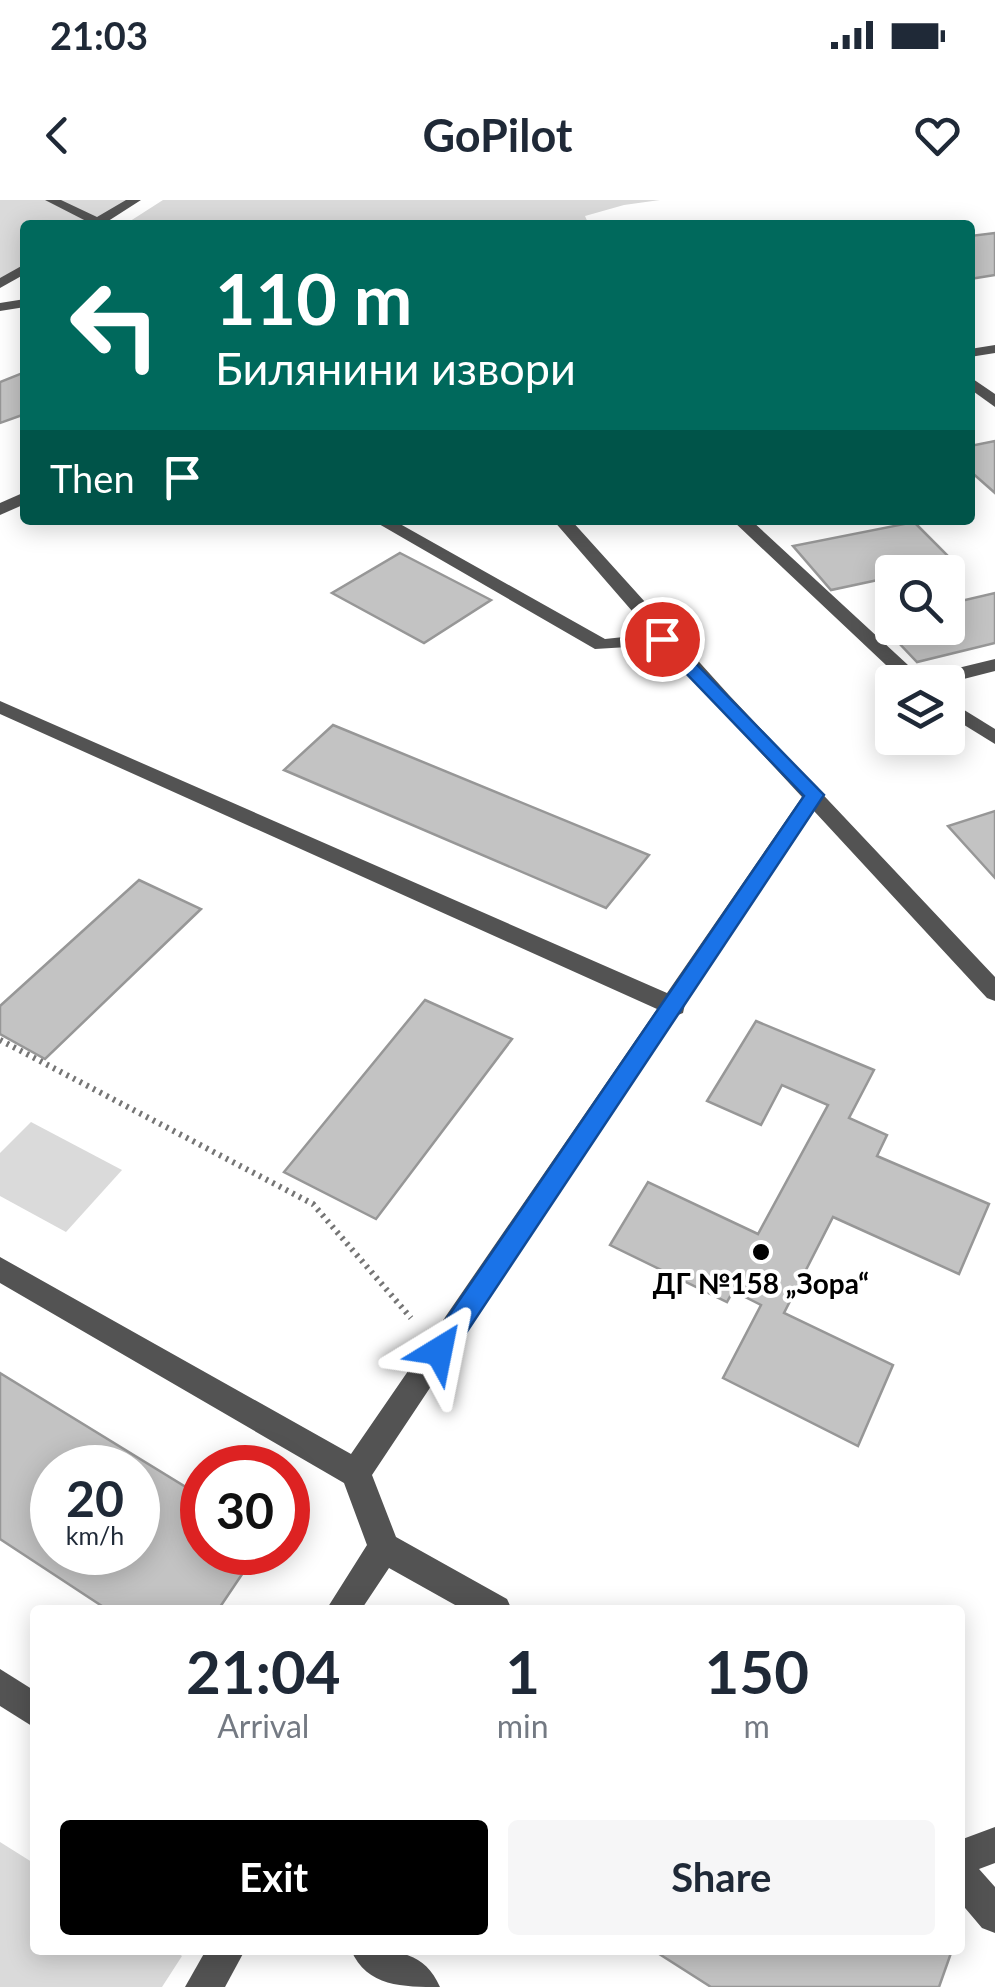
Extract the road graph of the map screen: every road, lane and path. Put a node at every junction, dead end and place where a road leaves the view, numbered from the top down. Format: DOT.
graph roads {
  1 [pos="52,200"];
  2 [pos="135,200"];
  3 [pos="90,220"];
  4 [pos="101,220"];
  5 [pos="975,386"];
  6 [pos="995,402"];
  7 [pos="390,525"];
  8 [pos="566,525"];
  9 [pos="745,525"];
  10 [pos="662,639"];
  11 [pos="897,665"];
  12 [pos="995,665"];
  13 [pos="965,672"];
  14 [pos="0,707"];
  15 [pos="965,718"];
  16 [pos="995,738"];
  17 [pos="814,795"];
  18 [pos="995,992"];
  19 [pos="674,1007"];
  20 [pos="0,1040"];
  21 [pos="0,1268"];
  22 [pos="439,1351"];
  23 [pos="356,1473"];
  24 [pos="384,1548"];
  25 [pos="345,1605"];
  26 [pos="487,1605"];
  27 [pos="0,1686"];
  28 [pos="30,1707"];
  29 [pos="995,1844"];
  30 [pos="965,1856"];
  31 [pos="965,1880"];
  32 [pos="995,1916"];
  33 [pos="224,1955"];
  34 [pos="376,1955"];
  35 [pos="204,1987"];
  36 [pos="421,1987"];
  1 -- 3 [label="street"];
  2 -- 4 [label="street"];
  5 -- 6 [label="street"];
  7 -- 10 [label="street"];
  8 -- 10 [label="street"];
  9 -- 11 [label="street"];
  10 -- 17 [label="street"];
  12 -- 13 [label="street"];
  14 -- 19 [label="street"];
  15 -- 16 [label="street"];
  17 -- 18 [label="street"];
  17 -- 19 [label="street"];
  19 -- 22 [label="street"];
  20 -- 22 [label="path"];
  21 -- 23 [label="street"];
  22 -- 23 [label="street"];
  23 -- 24 [label="street"];
  24 -- 25 [label="street"];
  24 -- 26 [label="street"];
  27 -- 28 [label="street"];
  29 -- 30 [label="street"];
  31 -- 32 [label="street"];
  33 -- 35 [label="street"];
  34 -- 36 [label="street"];
}
